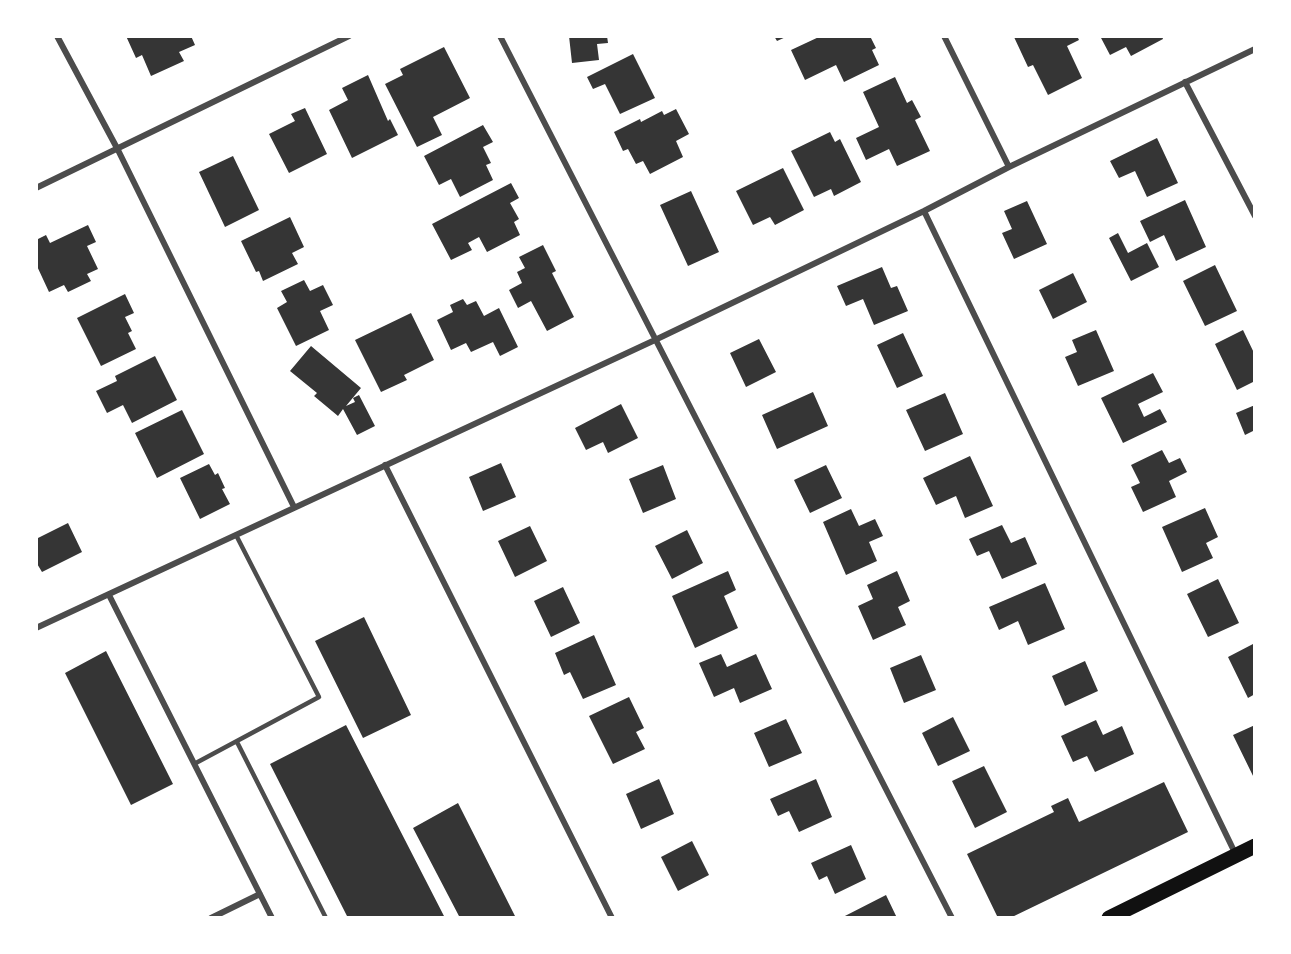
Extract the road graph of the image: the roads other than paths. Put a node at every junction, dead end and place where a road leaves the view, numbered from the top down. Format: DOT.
graph roads {
  1 [pos="57,36"];
  2 [pos="349,36"];
  3 [pos="500,36"];
  4 [pos="944,36"];
  5 [pos="1255,49"];
  6 [pos="1185,82"];
  7 [pos="118,150"];
  8 [pos="1009,167"];
  9 [pos="36,188"];
  10 [pos="924,211"];
  11 [pos="1255,216"];
  12 [pos="655,340"];
  13 [pos="385,465"];
  14 [pos="294,507"];
  15 [pos="236,535"];
  16 [pos="109,595"];
  17 [pos="36,628"];
  18 [pos="237,742"];
  19 [pos="194,764"];
  20 [pos="1255,846"];
  21 [pos="1237,855"];
  22 [pos="260,894"];
  23 [pos="211,918"];
  24 [pos="272,918"];
  25 [pos="326,918"];
  26 [pos="612,918"];
  27 [pos="952,918"];
  28 [pos="1109,918"];
  1 -- 7 [label="street"];
  2 -- 7 [label="street"];
  3 -- 12 [label="street"];
  4 -- 8 [label="street"];
  5 -- 6 [label="street"];
  6 -- 8 [label="street"];
  6 -- 11 [label="street"];
  7 -- 9 [label="street"];
  7 -- 14 [label="street"];
  8 -- 10 [label="street"];
  10 -- 12 [label="street"];
  10 -- 21 [label="street"];
  12 -- 13 [label="street"];
  12 -- 27 [label="street"];
  13 -- 14 [label="street"];
  13 -- 26 [label="street"];
  14 -- 15 [label="street"];
  15 -- 16 [label="street"];
  15 -- 18 [label="lane"];
  16 -- 17 [label="street"];
  16 -- 19 [label="street"];
  18 -- 19 [label="lane"];
  18 -- 25 [label="lane"];
  19 -- 22 [label="street"];
  20 -- 21 [label="main road"];
  21 -- 28 [label="main road"];
  22 -- 23 [label="street"];
  22 -- 24 [label="street"];
}
